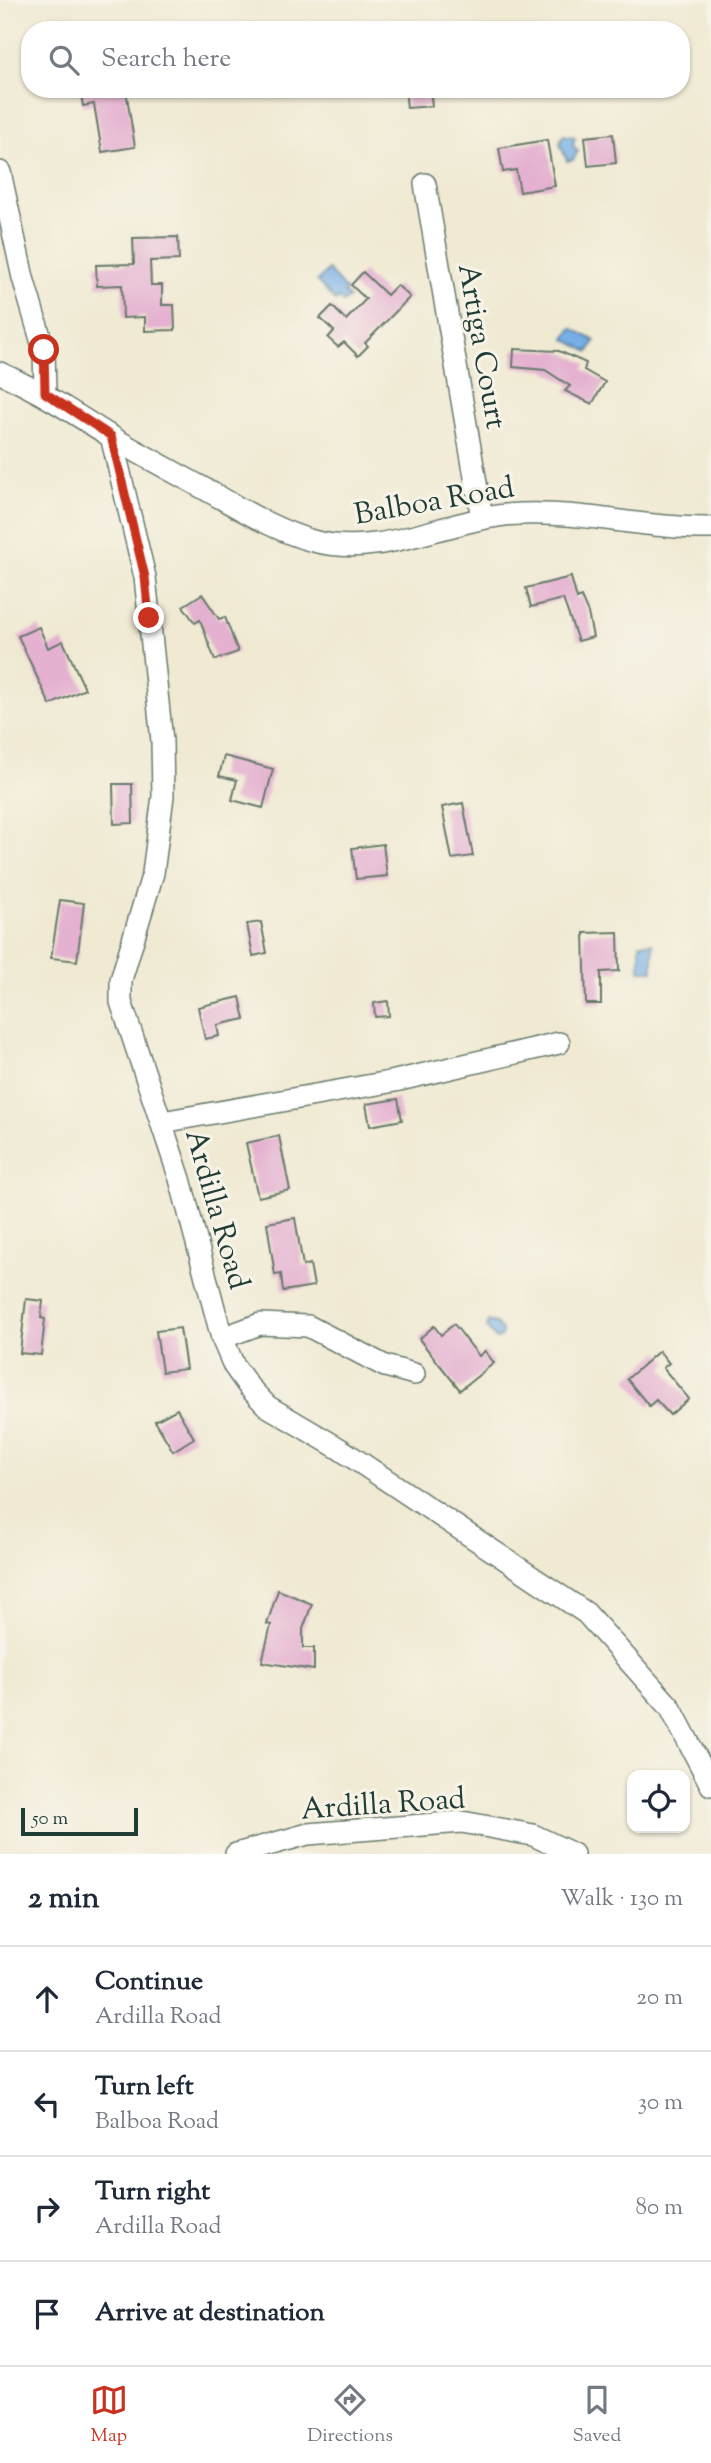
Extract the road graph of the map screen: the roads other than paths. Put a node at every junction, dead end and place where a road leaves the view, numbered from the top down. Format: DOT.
graph roads {
  1 [pos="0,172"];
  2 [pos="425,184"];
  3 [pos="0,373"];
  4 [pos="45,393"];
  5 [pos="111,436"];
  6 [pos="482,518"];
  7 [pos="711,528"];
  8 [pos="559,1042"];
  9 [pos="162,1122"];
  10 [pos="222,1338"];
  11 [pos="414,1374"];
  12 [pos="711,1785"];
  13 [pos="236,1854"];
  14 [pos="573,1854"];
  1 -- 4 [label="street"];
  2 -- 6 [label="street, Artiga Court"];
  3 -- 4 [label="street, Balboa Road"];
  4 -- 5 [label="street, Balboa Road"];
  5 -- 6 [label="street, Balboa Road"];
  5 -- 9 [label="street, Ardilla Road"];
  6 -- 7 [label="street, Balboa Road"];
  8 -- 9 [label="street"];
  9 -- 10 [label="street, Ardilla Road"];
  10 -- 11 [label="street"];
  10 -- 12 [label="street, Ardilla Road"];
  13 -- 14 [label="street, Ardilla Road"];
}
